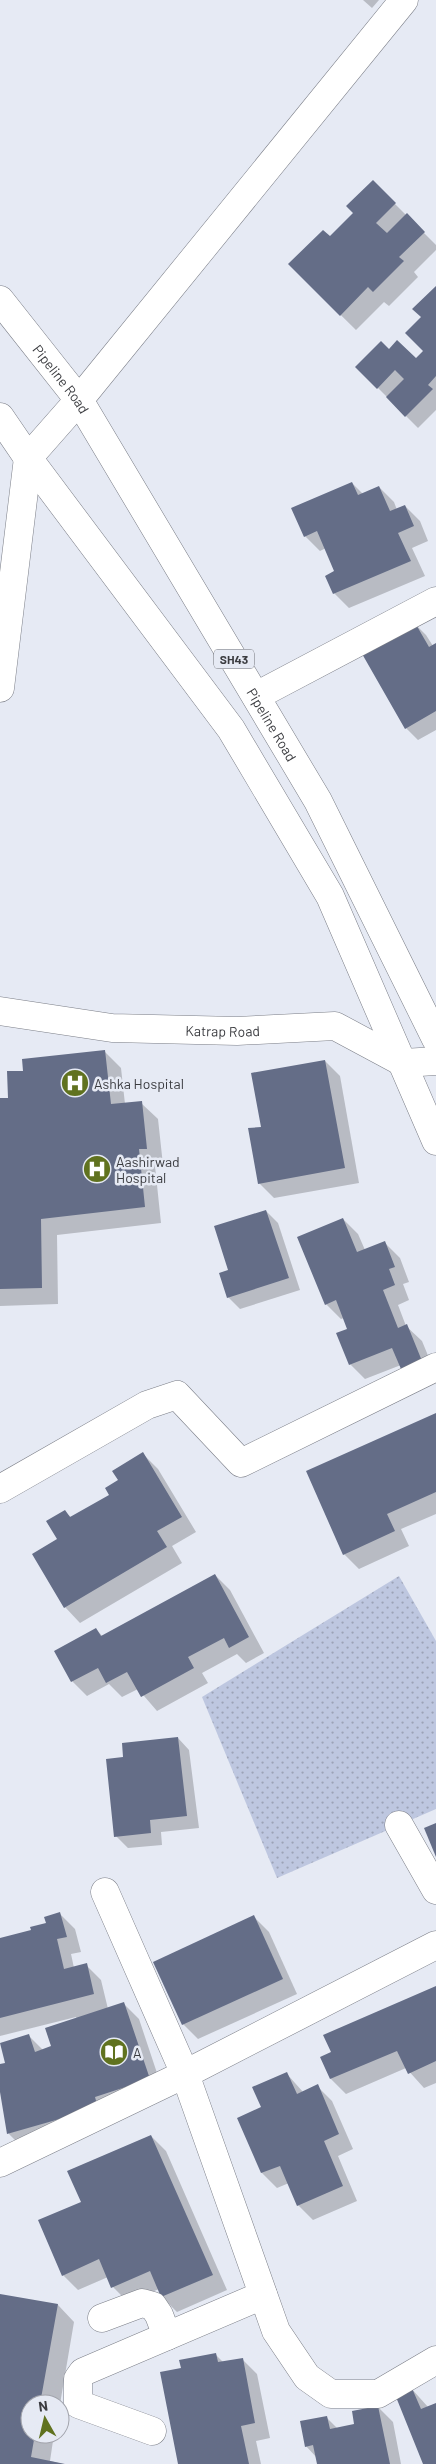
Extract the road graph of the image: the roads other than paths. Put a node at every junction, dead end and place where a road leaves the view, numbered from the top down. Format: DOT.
graph roads {
  1 [pos="404,0"];
  2 [pos="0,300"];
  3 [pos="79,400"];
  4 [pos="0,417"];
  5 [pos="28,458"];
  6 [pos="436,601"];
  7 [pos="0,688"];
  8 [pos="256,696"];
  9 [pos="0,1011"];
  10 [pos="436,1039"];
  11 [pos="436,1061"];
  12 [pos="404,1063"];
  13 [pos="436,1140"];
  14 [pos="436,1367"];
  15 [pos="0,1489"];
  16 [pos="399,1824"];
  17 [pos="436,1890"];
  18 [pos="105,1892"];
  19 [pos="436,1945"];
  20 [pos="185,2074"];
  21 [pos="0,2163"];
  22 [pos="263,2295"];
  23 [pos="102,2318"];
  24 [pos="167,2336"];
  25 [pos="436,2360"];
  26 [pos="152,2431"];
  1 -- 3 [label="street"];
  2 -- 3 [label="street, Pipeline Road / SH43"];
  3 -- 5 [label="street"];
  3 -- 8 [label="street, Pipeline Road / SH43"];
  4 -- 5 [label="street"];
  5 -- 7 [label="street"];
  5 -- 12 [label="street"];
  6 -- 8 [label="street"];
  8 -- 10 [label="street, Pipeline Road / SH43"];
  9 -- 12 [label="street, Katrap Road"];
  11 -- 12 [label="street"];
  12 -- 13 [label="street"];
  14 -- 15 [label="street"];
  16 -- 17 [label="street"];
  18 -- 20 [label="street"];
  19 -- 20 [label="street"];
  20 -- 21 [label="street"];
  20 -- 22 [label="street"];
  22 -- 24 [label="street"];
  22 -- 25 [label="street"];
  23 -- 24 [label="street"];
  24 -- 26 [label="street"];
}
